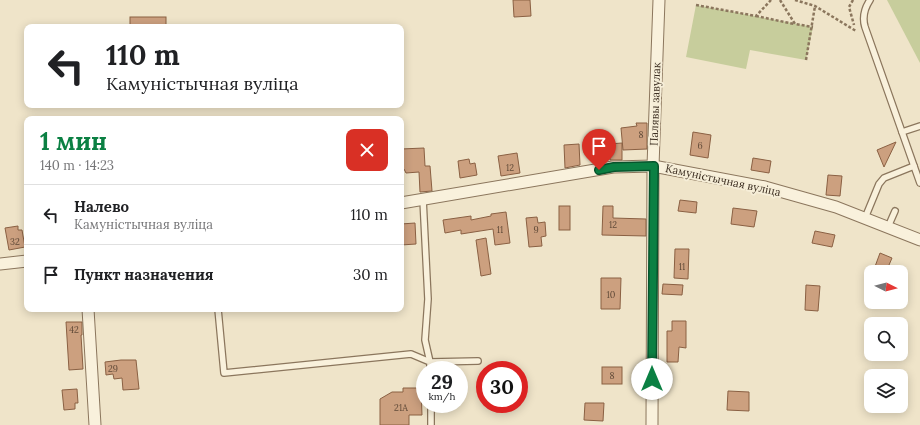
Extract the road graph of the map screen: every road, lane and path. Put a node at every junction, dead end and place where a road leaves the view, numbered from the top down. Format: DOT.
graph roads {
  1 [pos="659,0"];
  2 [pos="771,0"];
  3 [pos="780,0"];
  4 [pos="795,0"];
  5 [pos="853,0"];
  6 [pos="870,0"];
  7 [pos="696,5"];
  8 [pos="815,6"];
  9 [pos="756,16"];
  10 [pos="795,24"];
  11 [pos="812,26"];
  12 [pos="806,60"];
  13 [pos="920,126"];
  14 [pos="902,132"];
  15 [pos="654,166"];
  16 [pos="914,166"];
  17 [pos="920,183"];
  18 [pos="423,200"];
  19 [pos="404,203"];
  20 [pos="896,211"];
  21 [pos="865,218"];
  22 [pos="888,227"];
  23 [pos="920,240"];
  24 [pos="24,261"];
  25 [pos="0,264"];
  26 [pos="88,312"];
  27 [pos="218,312"];
  28 [pos="428,361"];
  29 [pos="430,361"];
  30 [pos="431,413"];
  31 [pos="95,425"];
  32 [pos="431,425"];
  33 [pos="652,425"];
  1 -- 15 [label="street, Палявы завулак"];
  2 -- 9 [label="path"];
  3 -- 10 [label="path"];
  4 -- 8 [label="path"];
  5 -- 8 [label="path"];
  6 -- 14 [label="lane"];
  7 -- 9 [label="path"];
  8 -- 11 [label="path"];
  9 -- 10 [label="path"];
  10 -- 11 [label="path"];
  11 -- 12 [label="path"];
  13 -- 14 [label="lane"];
  14 -- 16 [label="lane"];
  15 -- 18 [label="street, Камуністычная вуліца"];
  15 -- 21 [label="street, Камуністычная вуліца"];
  15 -- 33 [label="street, Палявы завулак"];
  16 -- 17 [label="lane"];
  16 -- 21 [label="lane"];
  18 -- 19 [label="street, Камуністычная вуліца"];
  18 -- 29 [label="lane"];
  20 -- 22 [label="lane"];
  21 -- 22 [label="street, Камуністычная вуліца"];
  22 -- 23 [label="street, Камуністычная вуліца"];
  24 -- 25 [label="street"];
  26 -- 31 [label="street"];
  27 -- 28 [label="lane"];
  30 -- 32 [label="lane"];
}
